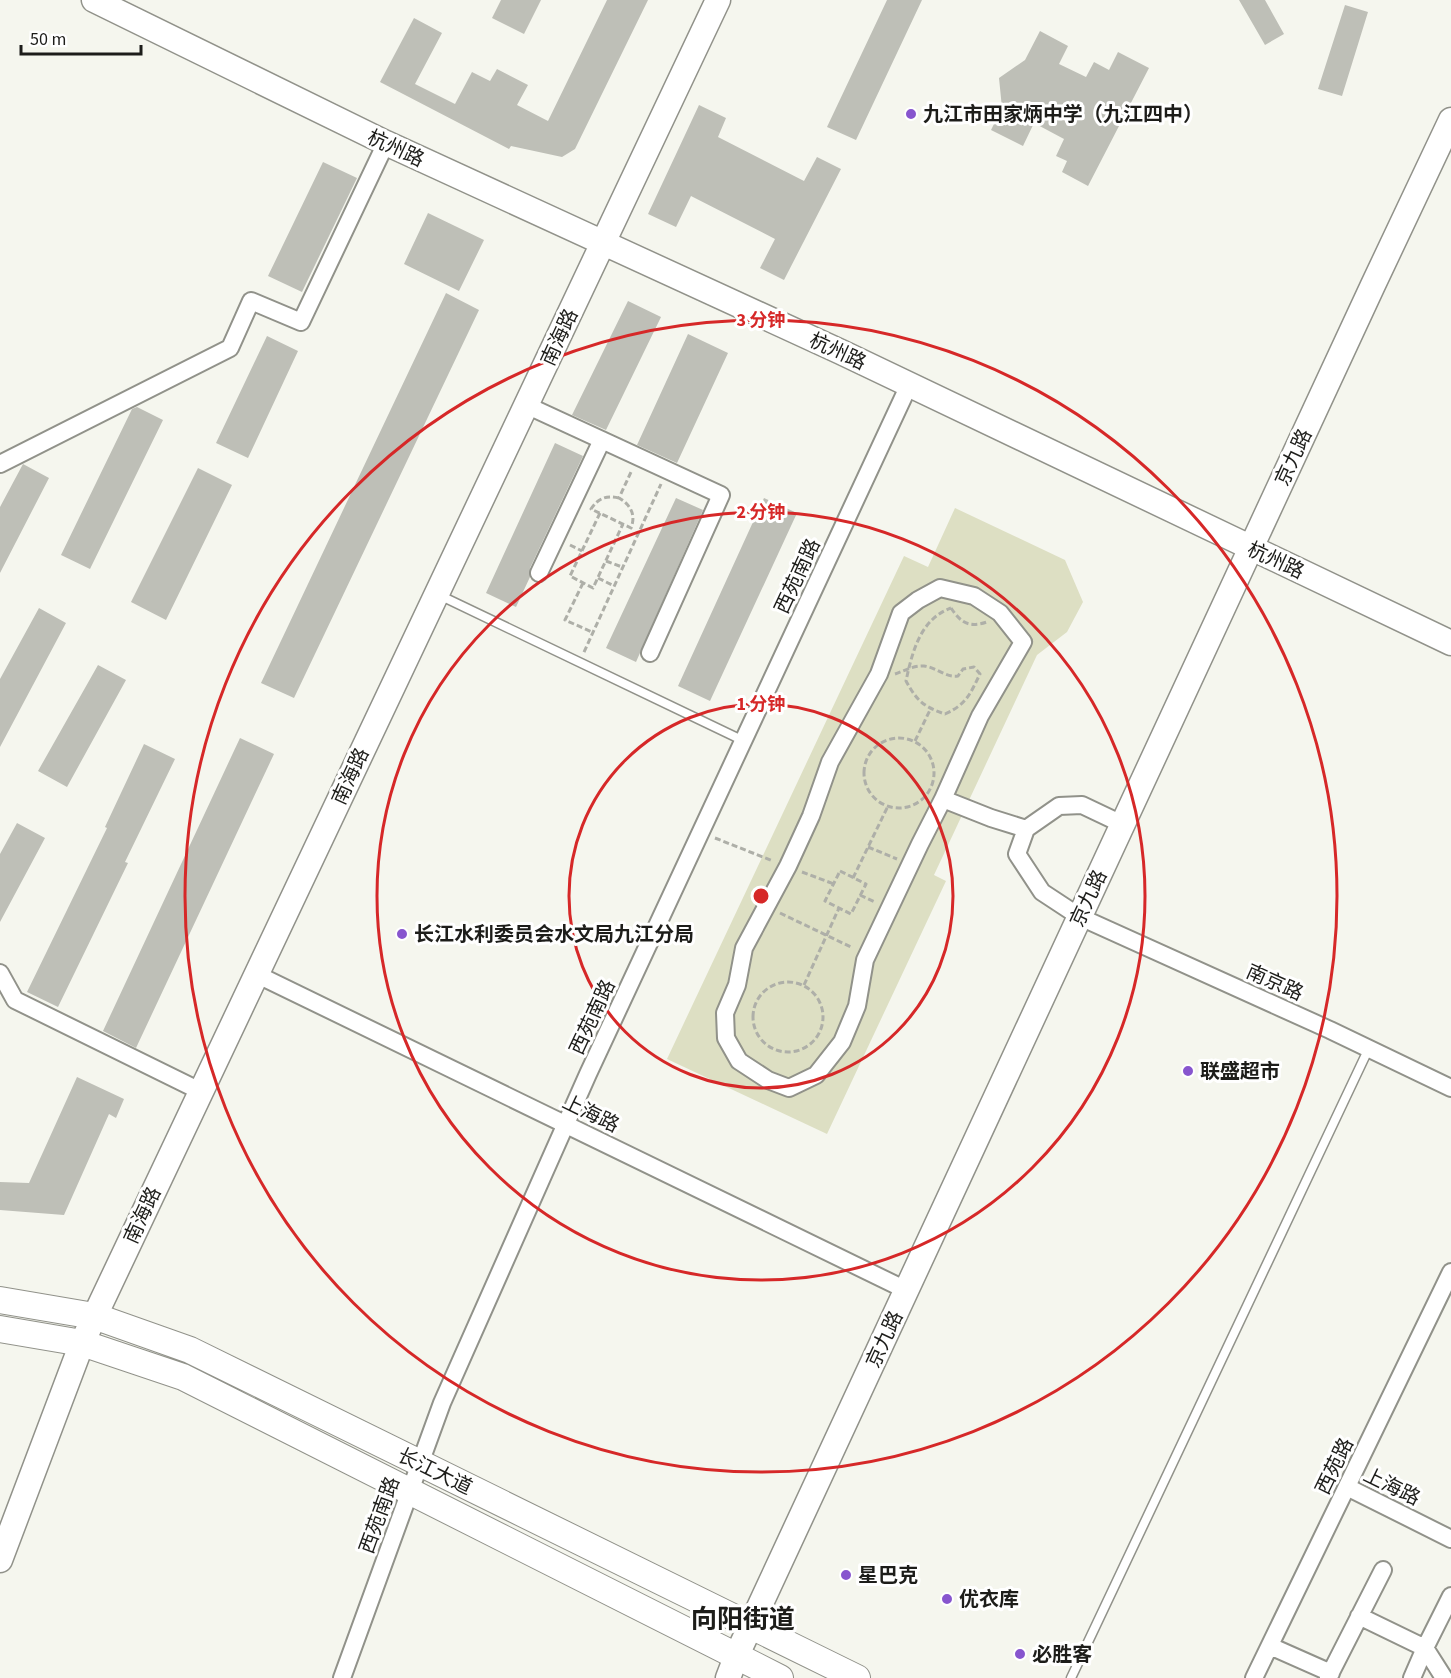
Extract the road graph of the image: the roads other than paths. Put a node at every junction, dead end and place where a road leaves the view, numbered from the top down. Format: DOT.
graph roads {
  1 [pos="94,0"];
  2 [pos="718,0"];
  3 [pos="1451,120"];
  4 [pos="386,143"];
  5 [pos="603,243"];
  6 [pos="909,385"];
  7 [pos="526,405"];
  8 [pos="602,440"];
  9 [pos="0,464"];
  10 [pos="1251,548"];
  11 [pos="539,573"];
  12 [pos="437,593"];
  13 [pos="1451,643"];
  14 [pos="650,653"];
  15 [pos="744,741"];
  16 [pos="943,799"];
  17 [pos="1122,824"];
  18 [pos="1026,829"];
  19 [pos="1080,917"];
  20 [pos="0,973"];
  21 [pos="256,974"];
  22 [pos="1369,1048"];
  23 [pos="1451,1088"];
  24 [pos="200,1091"];
  25 [pos="566,1125"];
  26 [pos="1451,1272"];
  27 [pos="906,1290"];
  28 [pos="0,1300"];
  29 [pos="94,1316"];
  30 [pos="0,1329"];
  31 [pos="82,1343"];
  32 [pos="420,1464"];
  33 [pos="1347,1487"];
  34 [pos="410,1492"];
  35 [pos="1451,1539"];
  36 [pos="0,1560"];
  37 [pos="1383,1570"];
  38 [pos="1451,1596"];
  39 [pos="1359,1616"];
  40 [pos="750,1627"];
  41 [pos="1270,1646"];
  42 [pos="1425,1648"];
  43 [pos="732,1667"];
  44 [pos="1330,1675"];
  45 [pos="342,1678"];
  46 [pos="780,1678"];
  47 [pos="856,1678"];
  48 [pos="1071,1678"];
  49 [pos="1254,1678"];
  50 [pos="1412,1678"];
  51 [pos="1444,1678"];
  1 -- 4 [label="main road, 杭州路"];
  2 -- 5 [label="main road, 南海路"];
  3 -- 10 [label="main road, 京九路"];
  4 -- 5 [label="main road, 杭州路"];
  4 -- 9 [label="street"];
  5 -- 6 [label="main road, 杭州路"];
  5 -- 7 [label="main road, 南海路"];
  6 -- 10 [label="main road, 杭州路"];
  6 -- 15 [label="street, 西苑南路"];
  7 -- 8 [label="street"];
  7 -- 12 [label="main road, 南海路"];
  8 -- 11 [label="street"];
  8 -- 14 [label="street"];
  10 -- 13 [label="main road, 杭州路"];
  10 -- 17 [label="main road, 京九路"];
  12 -- 15 [label="lane"];
  12 -- 21 [label="main road, 南海路"];
  15 -- 25 [label="street, 西苑南路"];
  16 -- 16 [label="street"];
  16 -- 18 [label="street"];
  17 -- 18 [label="street"];
  17 -- 19 [label="main road, 京九路"];
  18 -- 19 [label="street, 南京路"];
  19 -- 22 [label="street, 南京路"];
  19 -- 27 [label="main road, 京九路"];
  20 -- 24 [label="street"];
  21 -- 24 [label="main road, 南海路"];
  21 -- 25 [label="street, 上海路"];
  22 -- 23 [label="street, 南京路"];
  22 -- 48 [label="lane"];
  24 -- 29 [label="main road, 南海路"];
  25 -- 27 [label="street, 上海路"];
  25 -- 32 [label="street, 西苑南路"];
  26 -- 33 [label="street, 西苑路"];
  27 -- 40 [label="main road, 京九路"];
  28 -- 29 [label="main road, 长江大道"];
  29 -- 31 [label="main road, 南海路"];
  29 -- 32 [label="main road, 长江大道"];
  30 -- 31 [label="main road, 长江大道"];
  31 -- 34 [label="main road, 长江大道"];
  31 -- 36 [label="main road, 南海路"];
  32 -- 34 [label="street, 西苑南路"];
  32 -- 40 [label="main road, 长江大道"];
  33 -- 35 [label="street, 上海路"];
  33 -- 41 [label="street, 西苑路"];
  34 -- 43 [label="main road, 长江大道"];
  34 -- 45 [label="street, 西苑南路"];
  37 -- 39 [label="street"];
  38 -- 42 [label="street"];
  39 -- 42 [label="street"];
  39 -- 44 [label="street"];
  40 -- 43 [label="main road, 京九路"];
  40 -- 47 [label="main road, 长江大道"];
  41 -- 44 [label="street"];
  41 -- 49 [label="street, 西苑路"];
  42 -- 50 [label="street"];
  42 -- 51 [label="street"];
  43 -- 46 [label="main road, 长江大道"];
}
